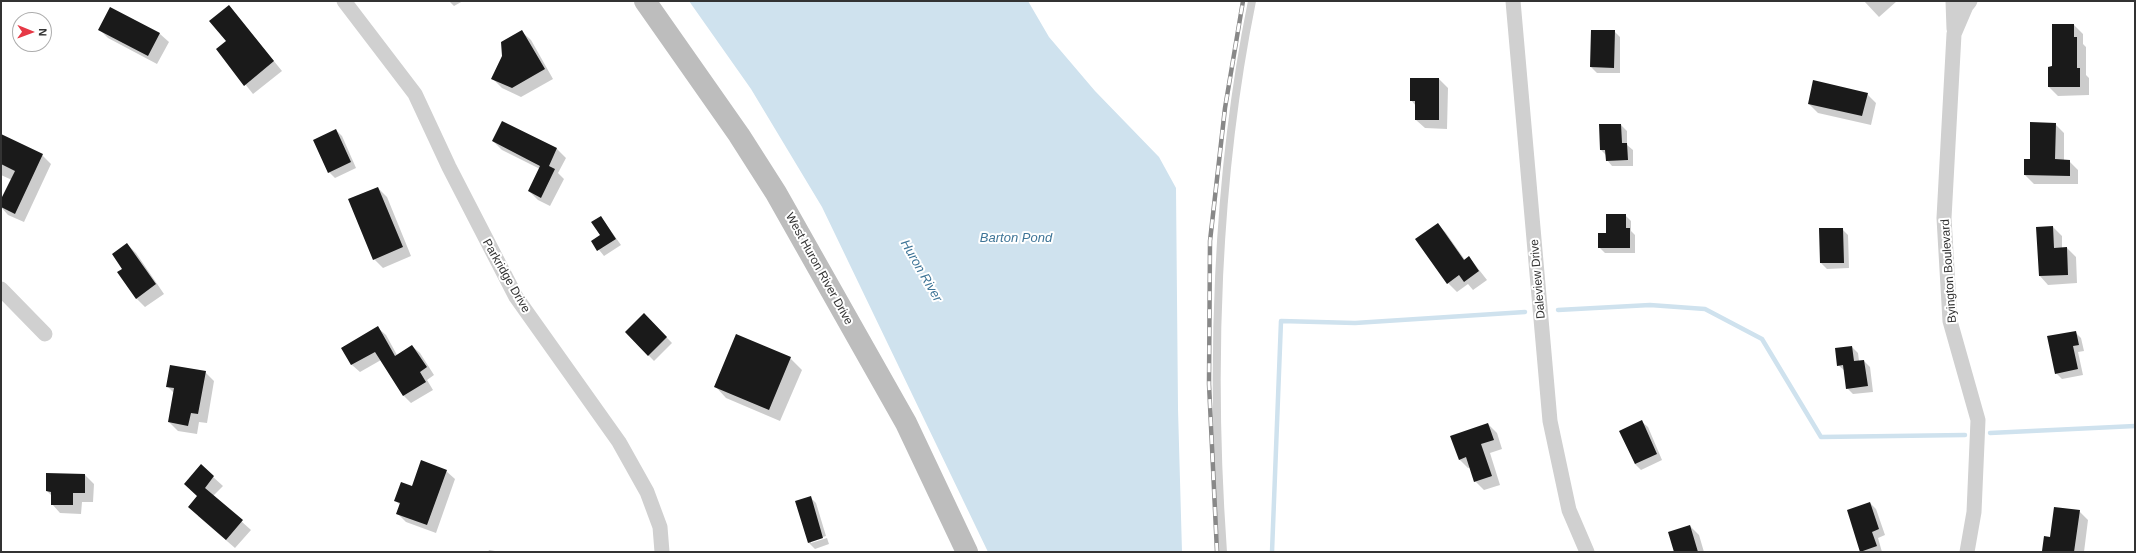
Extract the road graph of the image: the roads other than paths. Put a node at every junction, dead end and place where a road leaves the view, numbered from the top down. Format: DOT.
graph roads {
  1 [pos="344,1"];
  2 [pos="645,1"];
  3 [pos="1252,1"];
  4 [pos="1513,1"];
  5 [pos="1953,1"];
  6 [pos="1970,1"];
  7 [pos="1954,34"];
  8 [pos="1,289"];
  9 [pos="45,334"];
  10 [pos="662,552"];
  11 [pos="967,552"];
  12 [pos="1223,552"];
  13 [pos="1587,552"];
  14 [pos="1967,552"];
  1 -- 10 [label="street, Parkridge Drive"];
  2 -- 11 [label="street, West Huron River Drive"];
  3 -- 12 [label="lane"];
  4 -- 13 [label="street, Daleview Drive"];
  5 -- 7 [label="street, Byington Boulevard"];
  6 -- 7 [label="street, Byington Boulevard"];
  7 -- 14 [label="street, Byington Boulevard"];
  8 -- 9 [label="street"];
}
